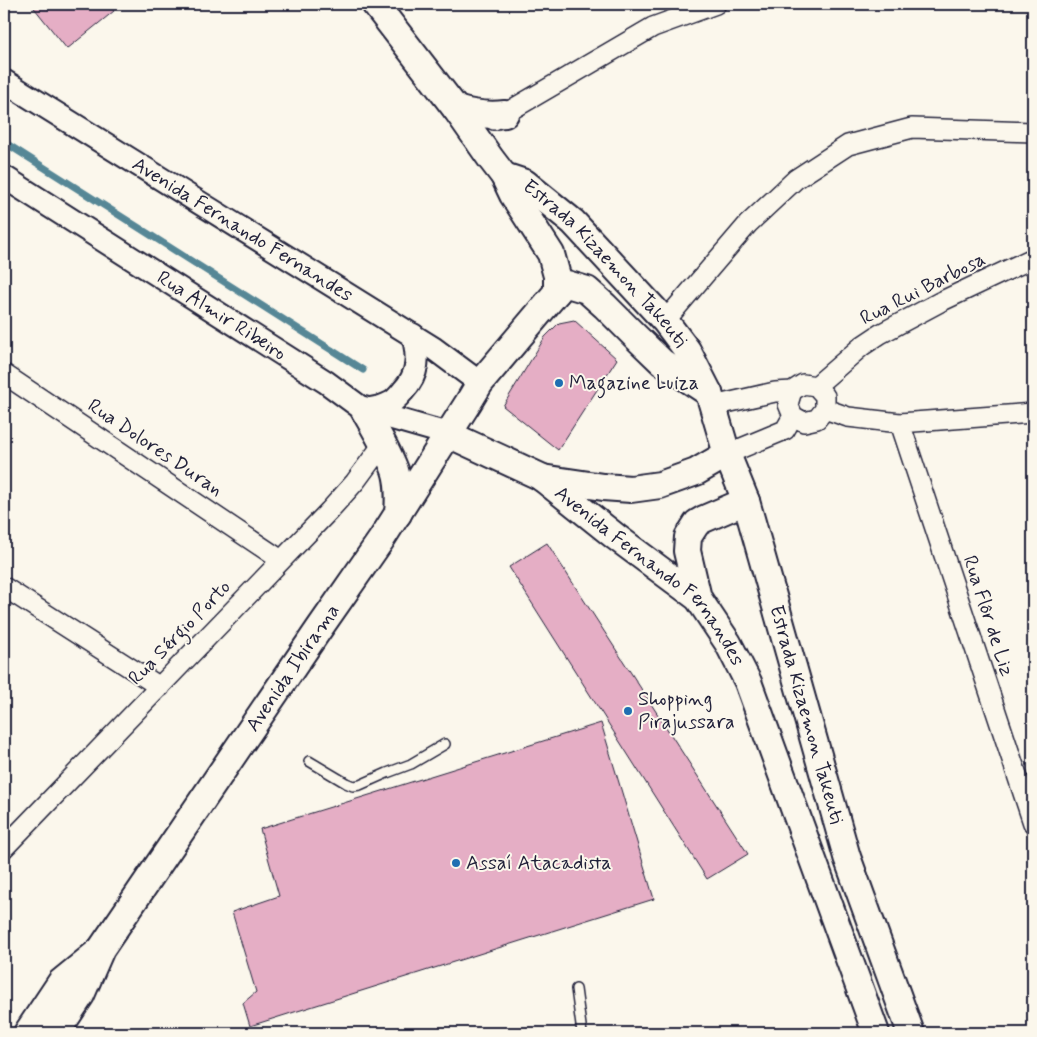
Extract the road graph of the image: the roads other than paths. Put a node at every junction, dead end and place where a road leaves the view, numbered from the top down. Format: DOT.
graph roads {
  1 [pos="375,4"];
  2 [pos="676,4"];
  3 [pos="716,4"];
  4 [pos="654,27"];
  5 [pos="4,80"];
  6 [pos="456,109"];
  7 [pos="505,114"];
  8 [pos="472,132"];
  9 [pos="1033,132"];
  10 [pos="497,168"];
  11 [pos="4,177"];
  12 [pos="1033,258"];
  13 [pos="556,292"];
  14 [pos="665,320"];
  15 [pos="413,335"];
  16 [pos="4,374"];
  17 [pos="480,383"];
  18 [pos="816,386"];
  19 [pos="792,391"];
  20 [pos="711,400"];
  21 [pos="825,409"];
  22 [pos="364,410"];
  23 [pos="1033,413"];
  24 [pos="793,416"];
  25 [pos="900,423"];
  26 [pos="448,434"];
  27 [pos="383,444"];
  28 [pos="484,452"];
  29 [pos="727,454"];
  30 [pos="541,478"];
  31 [pos="746,502"];
  32 [pos="398,514"];
  33 [pos="281,560"];
  34 [pos="4,587"];
  35 [pos="698,598"];
  36 [pos="160,687"];
  37 [pos="445,744"];
  38 [pos="309,761"];
  39 [pos="1033,823"];
  40 [pos="4,848"];
  41 [pos="101,949"];
  42 [pos="576,989"];
  43 [pos="27,1033"];
  44 [pos="56,1033"];
  45 [pos="582,1033"];
  46 [pos="876,1033"];
  47 [pos="911,1033"];
  1 -- 6 [label="main road, Estrada Kizaemon Takeuti"];
  2 -- 4 [label="street"];
  3 -- 4 [label="street"];
  4 -- 7 [label="street"];
  5 -- 15 [label="street, Avenida Fernando Fernandes"];
  6 -- 7 [label="main road"];
  6 -- 8 [label="main road, Estrada Kizaemon Takeuti"];
  7 -- 8 [label="street"];
  7 -- 10 [label="main road"];
  8 -- 10 [label="main road, Estrada Kizaemon Takeuti"];
  9 -- 14 [label="street"];
  10 -- 13 [label="main road, Estrada Kizaemon Takeuti"];
  10 -- 14 [label="main road, Estrada Kizaemon Takeuti"];
  11 -- 22 [label="street, Rua Almir Ribeiro"];
  12 -- 18 [label="street, Rua Rui Barbosa"];
  13 -- 17 [label="main road, Avenida Ibirama"];
  13 -- 20 [label="main road, Estrada Kizaemon Takeuti"];
  14 -- 20 [label="main road, Estrada Kizaemon Takeuti"];
  15 -- 17 [label="street, Avenida Fernando Fernandes"];
  15 -- 22 [label="street"];
  16 -- 33 [label="street, Rua Dolores Duran"];
  17 -- 26 [label="main road, Avenida Ibirama"];
  17 -- 28 [label="main road"];
  18 -- 19 [label="street"];
  18 -- 21 [label="street"];
  19 -- 20 [label="street"];
  19 -- 24 [label="street"];
  20 -- 29 [label="main road, Estrada Kizaemon Takeuti"];
  21 -- 24 [label="street"];
  21 -- 25 [label="street"];
  22 -- 26 [label="street, Rua Almir Ribeiro"];
  22 -- 27 [label="main road"];
  23 -- 25 [label="street"];
  24 -- 29 [label="street"];
  25 -- 39 [label="street, Rua Flôr de Liz"];
  26 -- 28 [label="main road, Avenida Fernando Fernandes"];
  26 -- 32 [label="main road, Avenida Ibirama"];
  27 -- 32 [label="main road"];
  27 -- 33 [label="street, Rua Sérgio Porto"];
  28 -- 30 [label="main road, Avenida Fernando Fernandes"];
  29 -- 30 [label="main road"];
  29 -- 31 [label="main road, Estrada Kizaemon Takeuti"];
  30 -- 35 [label="main road, Avenida Fernando Fernandes"];
  31 -- 35 [label="main road"];
  31 -- 47 [label="main road, Estrada Kizaemon Takeuti"];
  32 -- 41 [label="main road, Avenida Ibirama"];
  33 -- 36 [label="street, Rua Sérgio Porto"];
  34 -- 36 [label="street"];
  35 -- 46 [label="main road, Avenida Fernando Fernandes"];
  36 -- 40 [label="street, Rua Sérgio Porto"];
  37 -- 38 [label="lane"];
  41 -- 43 [label="main road, Avenida Ibirama"];
  41 -- 44 [label="main road, Avenida Ibirama"];
  42 -- 45 [label="lane"];
}
